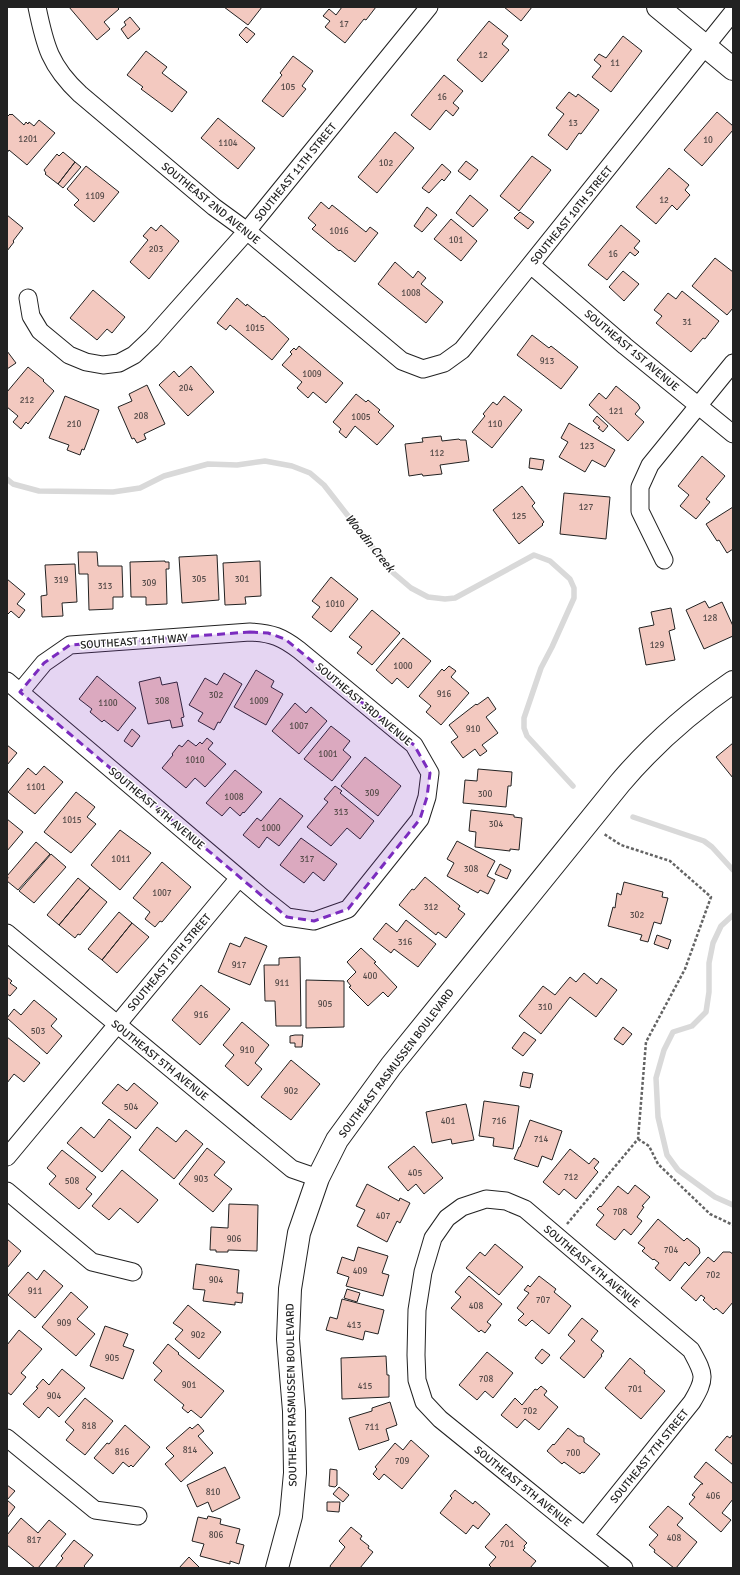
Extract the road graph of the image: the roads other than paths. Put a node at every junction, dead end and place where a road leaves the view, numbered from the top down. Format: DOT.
graph roads {
  1 [pos="37,7"];
  2 [pos="430,7"];
  3 [pos="658,7"];
  4 [pos="733,12"];
  5 [pos="706,45"];
  6 [pos="733,69"];
  7 [pos="247,231"];
  8 [pos="531,266"];
  9 [pos="28,298"];
  10 [pos="733,363"];
  11 [pos="423,369"];
  12 [pos="699,406"];
  13 [pos="733,434"];
  14 [pos="664,560"];
  15 [pos="268,633"];
  16 [pos="733,682"];
  17 [pos="13,687"];
  18 [pos="239,878"];
  19 [pos="314,921"];
  20 [pos="7,933"];
  21 [pos="117,1025"];
  22 [pos="7,1157"];
  23 [pos="318,1178"];
  24 [pos="7,1191"];
  25 [pos="133,1272"];
  26 [pos="703,1372"];
  27 [pos="424,1402"];
  28 [pos="7,1438"];
  29 [pos="138,1516"];
  30 [pos="585,1536"];
  31 [pos="277,1568"];
  32 [pos="624,1568"];
  1 -- 7 [label="street, SOUTHEAST 2ND AVENUE"];
  2 -- 7 [label="street, SOUTHEAST 11TH STREET"];
  3 -- 5 [label="street"];
  4 -- 5 [label="street, SOUTHEAST 10TH STREET"];
  5 -- 6 [label="street"];
  5 -- 8 [label="street, SOUTHEAST 10TH STREET"];
  7 -- 9 [label="street, SOUTHEAST 11TH STREET"];
  7 -- 11 [label="street, SOUTHEAST 2ND AVENUE"];
  8 -- 11 [label="street, SOUTHEAST 10TH STREET"];
  8 -- 12 [label="street, SOUTHEAST 1ST AVENUE"];
  10 -- 12 [label="street"];
  12 -- 13 [label="street, SOUTHEAST 1ST AVENUE"];
  12 -- 14 [label="street"];
  15 -- 17 [label="street, SOUTHEAST 11TH WAY"];
  15 -- 19 [label="street, SOUTHEAST 3RD AVENUE"];
  16 -- 23 [label="street, SOUTHEAST RASMUSSEN BOULEVARD"];
  17 -- 18 [label="street, SOUTHEAST 4TH AVENUE"];
  18 -- 19 [label="street, SOUTHEAST 4TH AVENUE"];
  18 -- 21 [label="street, SOUTHEAST 10TH STREET"];
  20 -- 21 [label="street, SOUTHEAST 5TH AVENUE"];
  21 -- 22 [label="street, SOUTHEAST 10TH STREET"];
  21 -- 23 [label="street, SOUTHEAST 5TH AVENUE"];
  23 -- 31 [label="street, SOUTHEAST RASMUSSEN BOULEVARD"];
  24 -- 25 [label="street"];
  26 -- 27 [label="street, SOUTHEAST 4TH AVENUE"];
  26 -- 30 [label="street, SOUTHEAST 7TH STREET"];
  27 -- 30 [label="street, SOUTHEAST 5TH AVENUE"];
  28 -- 29 [label="street"];
  30 -- 32 [label="street, SOUTHEAST 5TH AVENUE"];
}
